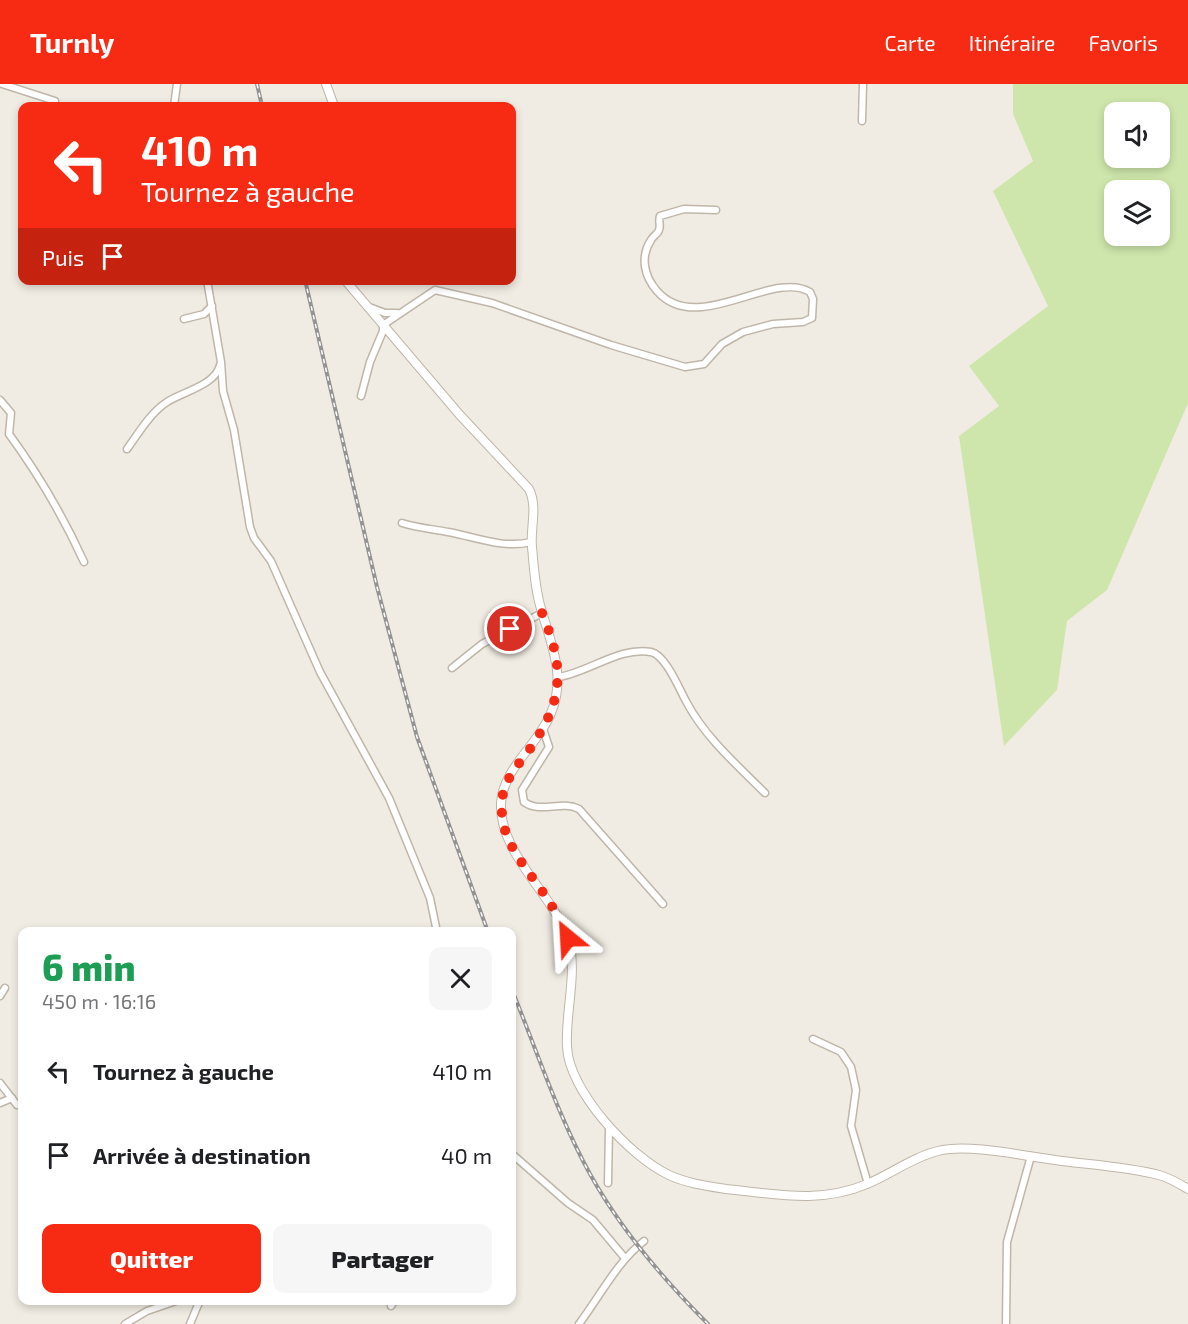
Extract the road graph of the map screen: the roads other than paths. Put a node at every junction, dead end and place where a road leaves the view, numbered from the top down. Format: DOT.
graph roads {
  1 [pos="2,84"];
  2 [pos="177,84"];
  3 [pos="326,84"];
  4 [pos="863,84"];
  5 [pos="55,100"];
  6 [pos="175,102"];
  7 [pos="333,102"];
  8 [pos="862,121"];
  9 [pos="716,210"];
  10 [pos="208,285"];
  11 [pos="349,285"];
  12 [pos="365,305"];
  13 [pos="212,306"];
  14 [pos="398,314"];
  15 [pos="184,319"];
  16 [pos="383,325"];
  17 [pos="221,362"];
  18 [pos="361,396"];
  19 [pos="0,400"];
  20 [pos="127,449"];
  21 [pos="402,523"];
  22 [pos="531,542"];
  23 [pos="84,562"];
  24 [pos="542,613"];
  25 [pos="452,668"];
  26 [pos="560,677"];
  27 [pos="543,729"];
  28 [pos="765,794"];
  29 [pos="663,904"];
  30 [pos="436,927"];
  31 [pos="5,988"];
  32 [pos="0,996"];
  33 [pos="813,1039"];
  34 [pos="0,1083"];
  35 [pos="12,1098"];
  36 [pos="0,1103"];
  37 [pos="17,1106"];
  38 [pos="609,1128"];
  39 [pos="1031,1156"];
  40 [pos="516,1158"];
  41 [pos="608,1183"];
  42 [pos="868,1184"];
  43 [pos="1188,1189"];
  44 [pos="644,1241"];
  45 [pos="624,1257"];
  46 [pos="164,1305"];
  47 [pos="198,1305"];
  48 [pos="125,1324"];
  49 [pos="190,1324"];
  50 [pos="579,1324"];
  51 [pos="1006,1324"];
  1 -- 5 [label="street"];
  2 -- 6 [label="street"];
  3 -- 7 [label="street"];
  4 -- 8 [label="street"];
  9 -- 14 [label="street"];
  10 -- 13 [label="street"];
  11 -- 12 [label="street"];
  12 -- 14 [label="street"];
  12 -- 16 [label="street"];
  13 -- 15 [label="street"];
  13 -- 17 [label="street"];
  14 -- 16 [label="street"];
  16 -- 18 [label="street"];
  16 -- 22 [label="street"];
  17 -- 20 [label="street"];
  17 -- 30 [label="street"];
  19 -- 23 [label="street"];
  21 -- 22 [label="street"];
  22 -- 24 [label="street"];
  24 -- 25 [label="street"];
  24 -- 26 [label="street"];
  26 -- 27 [label="street"];
  26 -- 28 [label="street"];
  27 -- 29 [label="street"];
  27 -- 38 [label="street"];
  31 -- 32 [label="street"];
  33 -- 42 [label="street"];
  34 -- 35 [label="street"];
  35 -- 36 [label="street"];
  35 -- 37 [label="street"];
  38 -- 41 [label="street"];
  38 -- 42 [label="street"];
  39 -- 42 [label="street"];
  39 -- 43 [label="street"];
  39 -- 51 [label="street"];
  40 -- 45 [label="street"];
  44 -- 45 [label="street"];
  45 -- 50 [label="street"];
  46 -- 48 [label="street"];
  47 -- 49 [label="street"];
}
